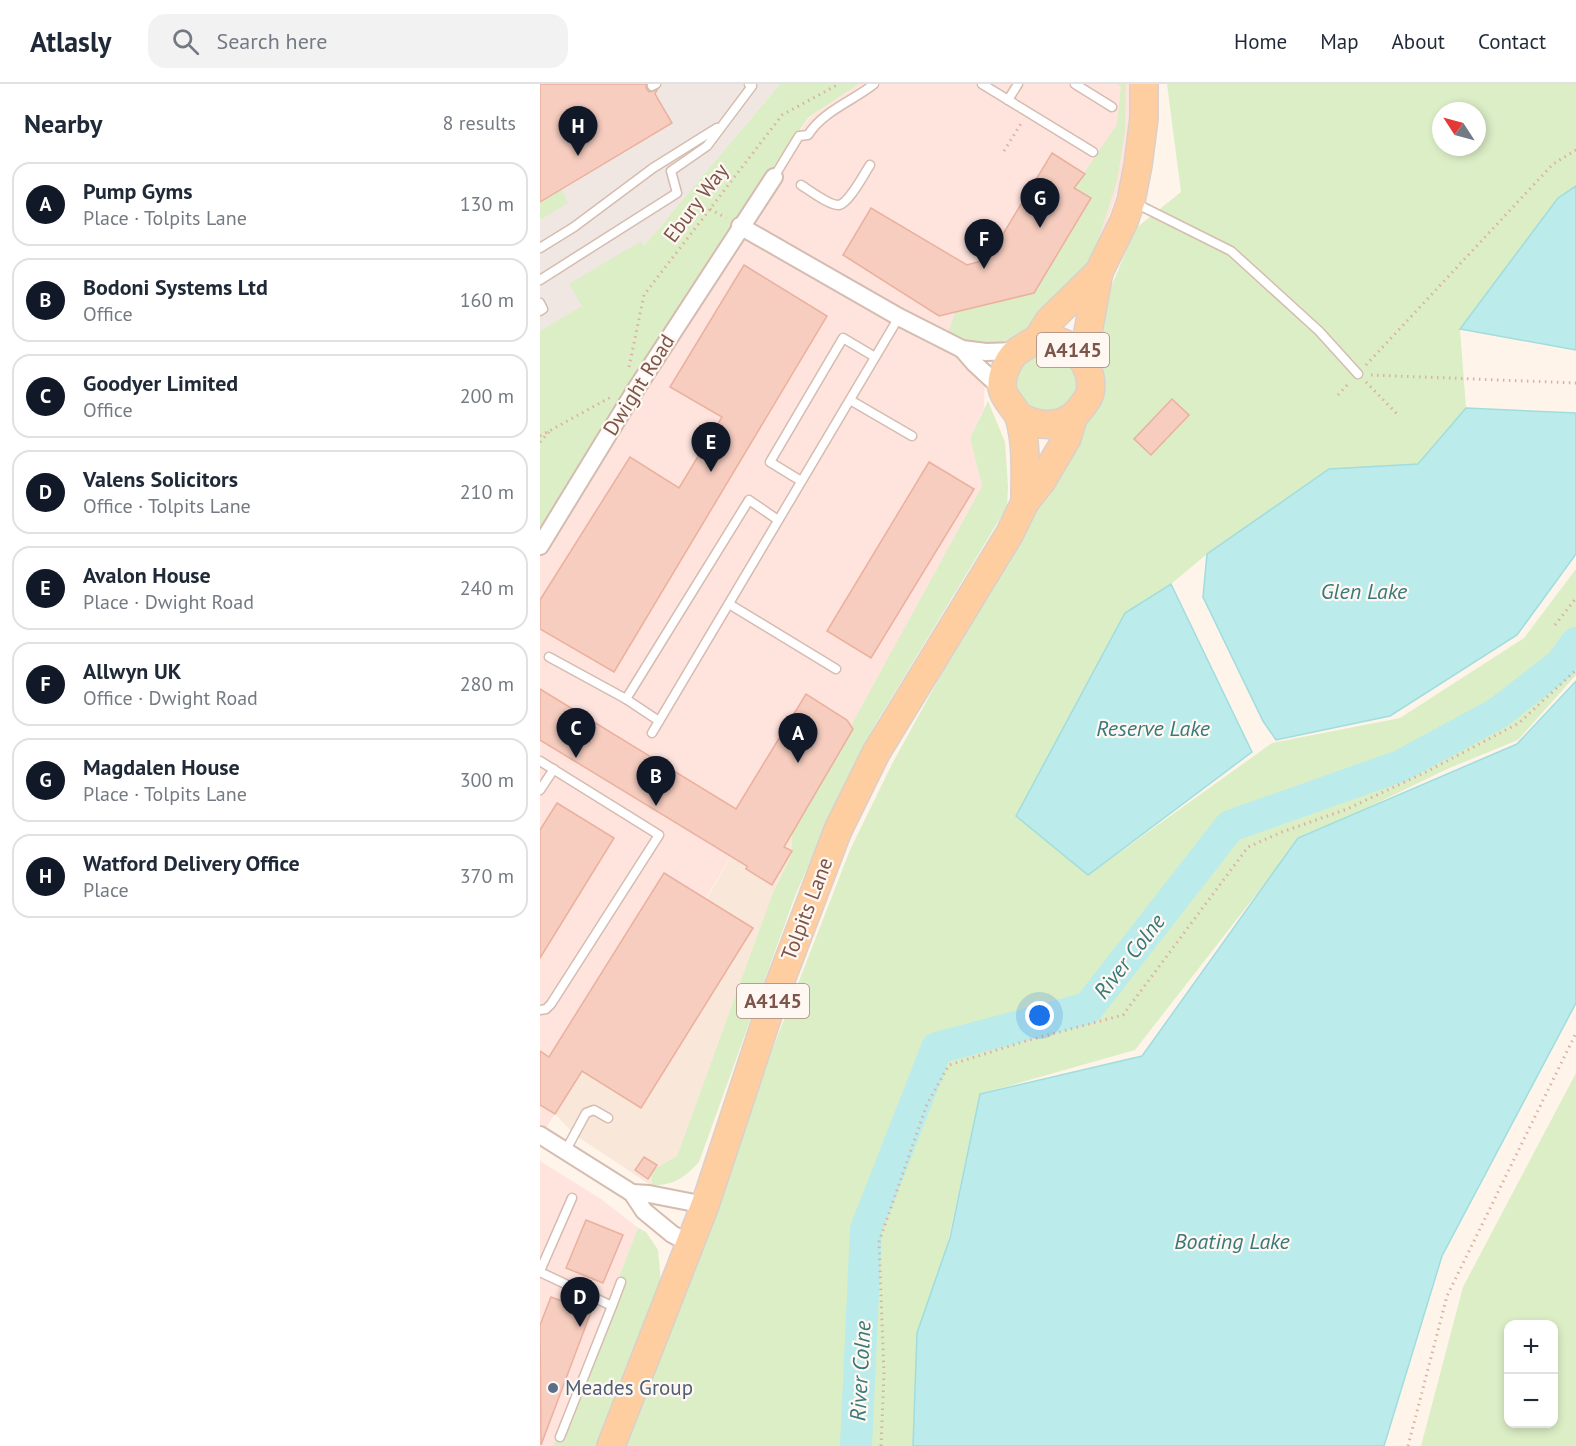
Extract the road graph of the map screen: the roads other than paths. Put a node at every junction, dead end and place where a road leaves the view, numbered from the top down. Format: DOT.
graph roads {
  1 [pos="749,84"];
  2 [pos="874,84"];
  3 [pos="982,84"];
  4 [pos="1018,84"];
  5 [pos="1075,84"];
  6 [pos="1144,84"];
  7 [pos="1008,100"];
  8 [pos="1112,107"];
  9 [pos="723,124"];
  10 [pos="1093,152"];
  11 [pos="870,165"];
  12 [pos="774,177"];
  13 [pos="801,186"];
  14 [pos="1131,201"];
  15 [pos="740,226"];
  16 [pos="540,248"];
  17 [pos="1099,272"];
  18 [pos="540,280"];
  19 [pos="540,303"];
  20 [pos="540,311"];
  21 [pos="898,317"];
  22 [pos="1027,346"];
  23 [pos="962,349"];
  24 [pos="875,357"];
  25 [pos="1083,358"];
  26 [pos="1358,374"];
  27 [pos="1002,389"];
  28 [pos="850,400"];
  29 [pos="1020,417"];
  30 [pos="1073,418"];
  31 [pos="912,436"];
  32 [pos="801,481"];
  33 [pos="1025,501"];
  34 [pos="778,520"];
  35 [pos="540,546"];
  36 [pos="729,604"];
  37 [pos="549,657"];
  38 [pos="836,669"];
  39 [pos="626,699"];
  40 [pos="659,722"];
  41 [pos="652,734"];
  42 [pos="540,761"];
  43 [pos="554,769"];
  44 [pos="540,790"];
  45 [pos="540,1010"];
  46 [pos="608,1118"];
  47 [pos="540,1135"];
  48 [pos="566,1150"];
  49 [pos="632,1193"];
  50 [pos="572,1198"];
  51 [pos="705,1205"];
  52 [pos="690,1244"];
  53 [pos="540,1271"];
  54 [pos="621,1282"];
  55 [pos="612,1306"];
  56 [pos="560,1437"];
  57 [pos="611,1446"];
  1 -- 9 [label="lane"];
  2 -- 12 [label="lane"];
  3 -- 7 [label="lane"];
  4 -- 7 [label="lane"];
  5 -- 8 [label="lane"];
  6 -- 14 [label="main road, Tolpits Lane / A4145"];
  7 -- 10 [label="lane"];
  9 -- 16 [label="lane"];
  9 -- 18 [label="lane"];
  11 -- 13 [label="lane"];
  12 -- 15 [label="street, Dwight Road"];
  14 -- 17 [label="main road, Tolpits Lane / A4145"];
  14 -- 26 [label="lane"];
  15 -- 21 [label="street"];
  15 -- 35 [label="street, Dwight Road"];
  17 -- 22 [label="main road, Tolpits Lane / A4145"];
  17 -- 25 [label="main road, Tolpits Lane / A4145"];
  19 -- 20 [label="lane"];
  21 -- 23 [label="street"];
  21 -- 24 [label="lane"];
  22 -- 23 [label="street"];
  22 -- 25 [label="main road, A4145"];
  22 -- 27 [label="main road, Tolpits Lane / A4145"];
  23 -- 27 [label="street"];
  24 -- 28 [label="lane"];
  24 -- 32 [label="lane"];
  25 -- 30 [label="main road, Tolpits Lane / A4145"];
  27 -- 29 [label="main road, Tolpits Lane / A4145"];
  28 -- 31 [label="lane"];
  28 -- 32 [label="lane"];
  29 -- 30 [label="main road"];
  29 -- 33 [label="main road, Tolpits Lane / A4145"];
  30 -- 33 [label="main road, Tolpits Lane / A4145"];
  32 -- 34 [label="lane"];
  33 -- 51 [label="main road, Tolpits Lane / A4145"];
  34 -- 36 [label="lane"];
  34 -- 39 [label="lane"];
  36 -- 38 [label="lane"];
  36 -- 40 [label="lane"];
  37 -- 39 [label="lane"];
  39 -- 40 [label="lane"];
  40 -- 41 [label="lane"];
  42 -- 43 [label="lane"];
  43 -- 44 [label="lane"];
  43 -- 45 [label="lane"];
  46 -- 48 [label="lane"];
  47 -- 48 [label="street"];
  48 -- 49 [label="street"];
  49 -- 51 [label="street"];
  49 -- 52 [label="street"];
  50 -- 53 [label="lane"];
  51 -- 52 [label="main road, Tolpits Lane / A4145"];
  52 -- 57 [label="main road, Tolpits Lane / A4145"];
  53 -- 55 [label="lane"];
  54 -- 55 [label="lane"];
  55 -- 56 [label="lane"];
}
